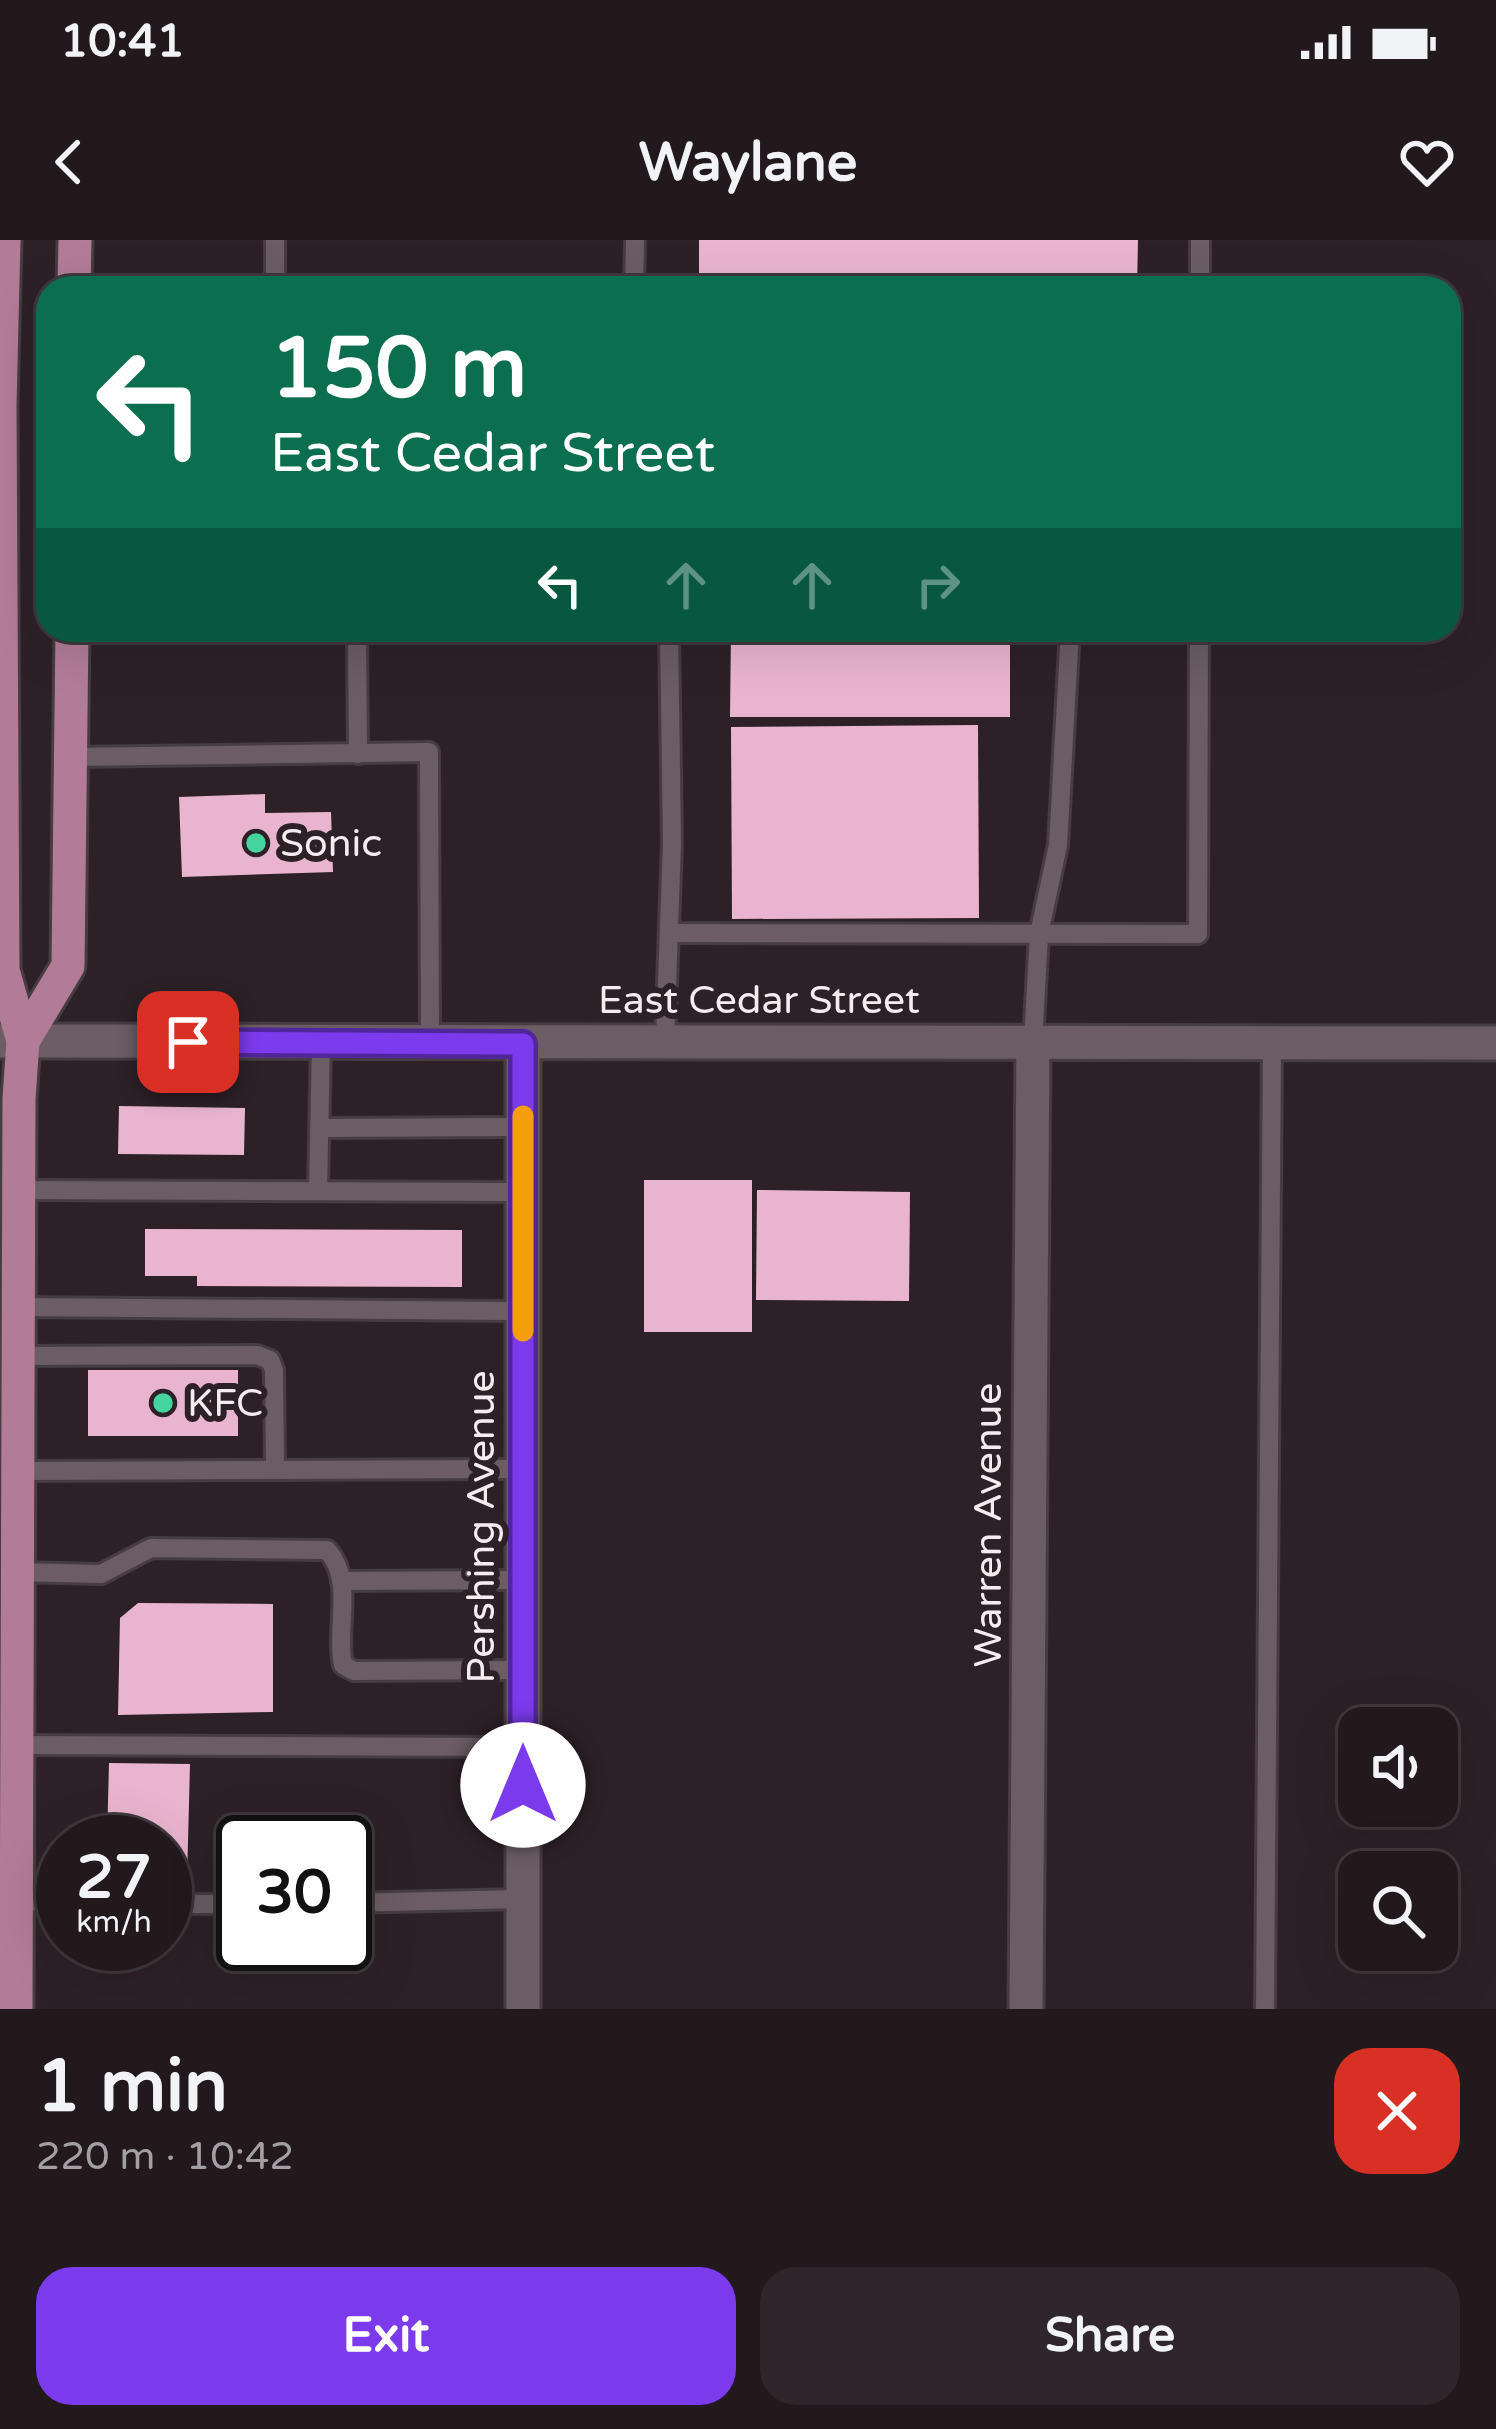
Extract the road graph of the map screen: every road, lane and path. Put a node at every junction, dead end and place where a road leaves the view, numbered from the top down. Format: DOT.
graph roads {
  1 [pos="4,240"];
  2 [pos="75,240"];
  3 [pos="275,240"];
  4 [pos="635,240"];
  5 [pos="1200,240"];
  6 [pos="74,276"];
  7 [pos="275,276"];
  8 [pos="634,276"];
  9 [pos="1200,276"];
  10 [pos="1,342"];
  11 [pos="72,642"];
  12 [pos="357,642"];
  13 [pos="669,642"];
  14 [pos="1069,642"];
  15 [pos="1199,642"];
  16 [pos="0,648"];
  17 [pos="358,754"];
  18 [pos="70,757"];
  19 [pos="1,780"];
  20 [pos="670,933"];
  21 [pos="1039,934"];
  22 [pos="12,1041"];
  23 [pos="664,1041"];
  24 [pos="321,1042"];
  25 [pos="1033,1042"];
  26 [pos="1496,1042"];
  27 [pos="430,1043"];
  28 [pos="1272,1043"];
  29 [pos="523,1044"];
  30 [pos="523,1127"];
  31 [pos="320,1128"];
  32 [pos="18,1190"];
  33 [pos="318,1191"];
  34 [pos="523,1192"];
  35 [pos="9,1232"];
  36 [pos="18,1307"];
  37 [pos="523,1311"];
  38 [pos="18,1356"];
  39 [pos="523,1469"];
  40 [pos="275,1470"];
  41 [pos="18,1472"];
  42 [pos="17,1572"];
  43 [pos="523,1580"];
  44 [pos="341,1581"];
  45 [pos="9,1611"];
  46 [pos="523,1670"];
  47 [pos="17,1745"];
  48 [pos="523,1747"];
  49 [pos="523,1899"];
  50 [pos="16,1901"];
  51 [pos="36,1901"];
  52 [pos="372,1902"];
  53 [pos="13,2009"];
  54 [pos="523,2009"];
  55 [pos="1026,2009"];
  56 [pos="1265,2009"];
  1 -- 10 [label="main road"];
  2 -- 6 [label="main road"];
  3 -- 7 [label="lane"];
  4 -- 8 [label="lane"];
  5 -- 9 [label="lane"];
  10 -- 16 [label="main road"];
  11 -- 18 [label="main road"];
  12 -- 17 [label="lane"];
  13 -- 20 [label="lane"];
  14 -- 21 [label="lane"];
  15 -- 21 [label="lane"];
  16 -- 19 [label="main road"];
  17 -- 18 [label="lane"];
  17 -- 27 [label="lane"];
  18 -- 22 [label="main road"];
  19 -- 22 [label="main road"];
  20 -- 21 [label="lane"];
  20 -- 23 [label="lane"];
  21 -- 25 [label="lane"];
  22 -- 24 [label="street, East Cedar Street"];
  22 -- 32 [label="main road"];
  23 -- 25 [label="street, East Cedar Street"];
  23 -- 29 [label="street, East Cedar Street"];
  24 -- 27 [label="street, East Cedar Street"];
  24 -- 31 [label="lane"];
  25 -- 28 [label="street, East Cedar Street"];
  25 -- 55 [label="street, Warren Avenue"];
  26 -- 28 [label="street, East Cedar Street"];
  27 -- 29 [label="street, East Cedar Street"];
  28 -- 56 [label="lane"];
  29 -- 30 [label="street, Pershing Avenue"];
  30 -- 31 [label="lane"];
  30 -- 34 [label="street, Pershing Avenue"];
  31 -- 33 [label="lane"];
  32 -- 33 [label="lane"];
  32 -- 35 [label="main road"];
  33 -- 34 [label="lane"];
  34 -- 37 [label="street, Pershing Avenue"];
  35 -- 36 [label="main road"];
  36 -- 37 [label="lane"];
  36 -- 38 [label="main road"];
  37 -- 39 [label="street, Pershing Avenue"];
  38 -- 40 [label="lane"];
  38 -- 41 [label="main road"];
  39 -- 40 [label="lane"];
  39 -- 43 [label="street, Pershing Avenue"];
  40 -- 41 [label="lane"];
  41 -- 42 [label="main road"];
  42 -- 44 [label="lane"];
  42 -- 45 [label="main road"];
  43 -- 44 [label="lane"];
  43 -- 46 [label="street, Pershing Avenue"];
  44 -- 46 [label="lane"];
  45 -- 47 [label="main road"];
  46 -- 48 [label="street, Pershing Avenue"];
  47 -- 48 [label="lane"];
  47 -- 50 [label="main road"];
  48 -- 49 [label="street, Pershing Avenue"];
  49 -- 52 [label="lane"];
  49 -- 54 [label="street, Pershing Avenue"];
  50 -- 51 [label="lane"];
  50 -- 53 [label="main road"];
}
